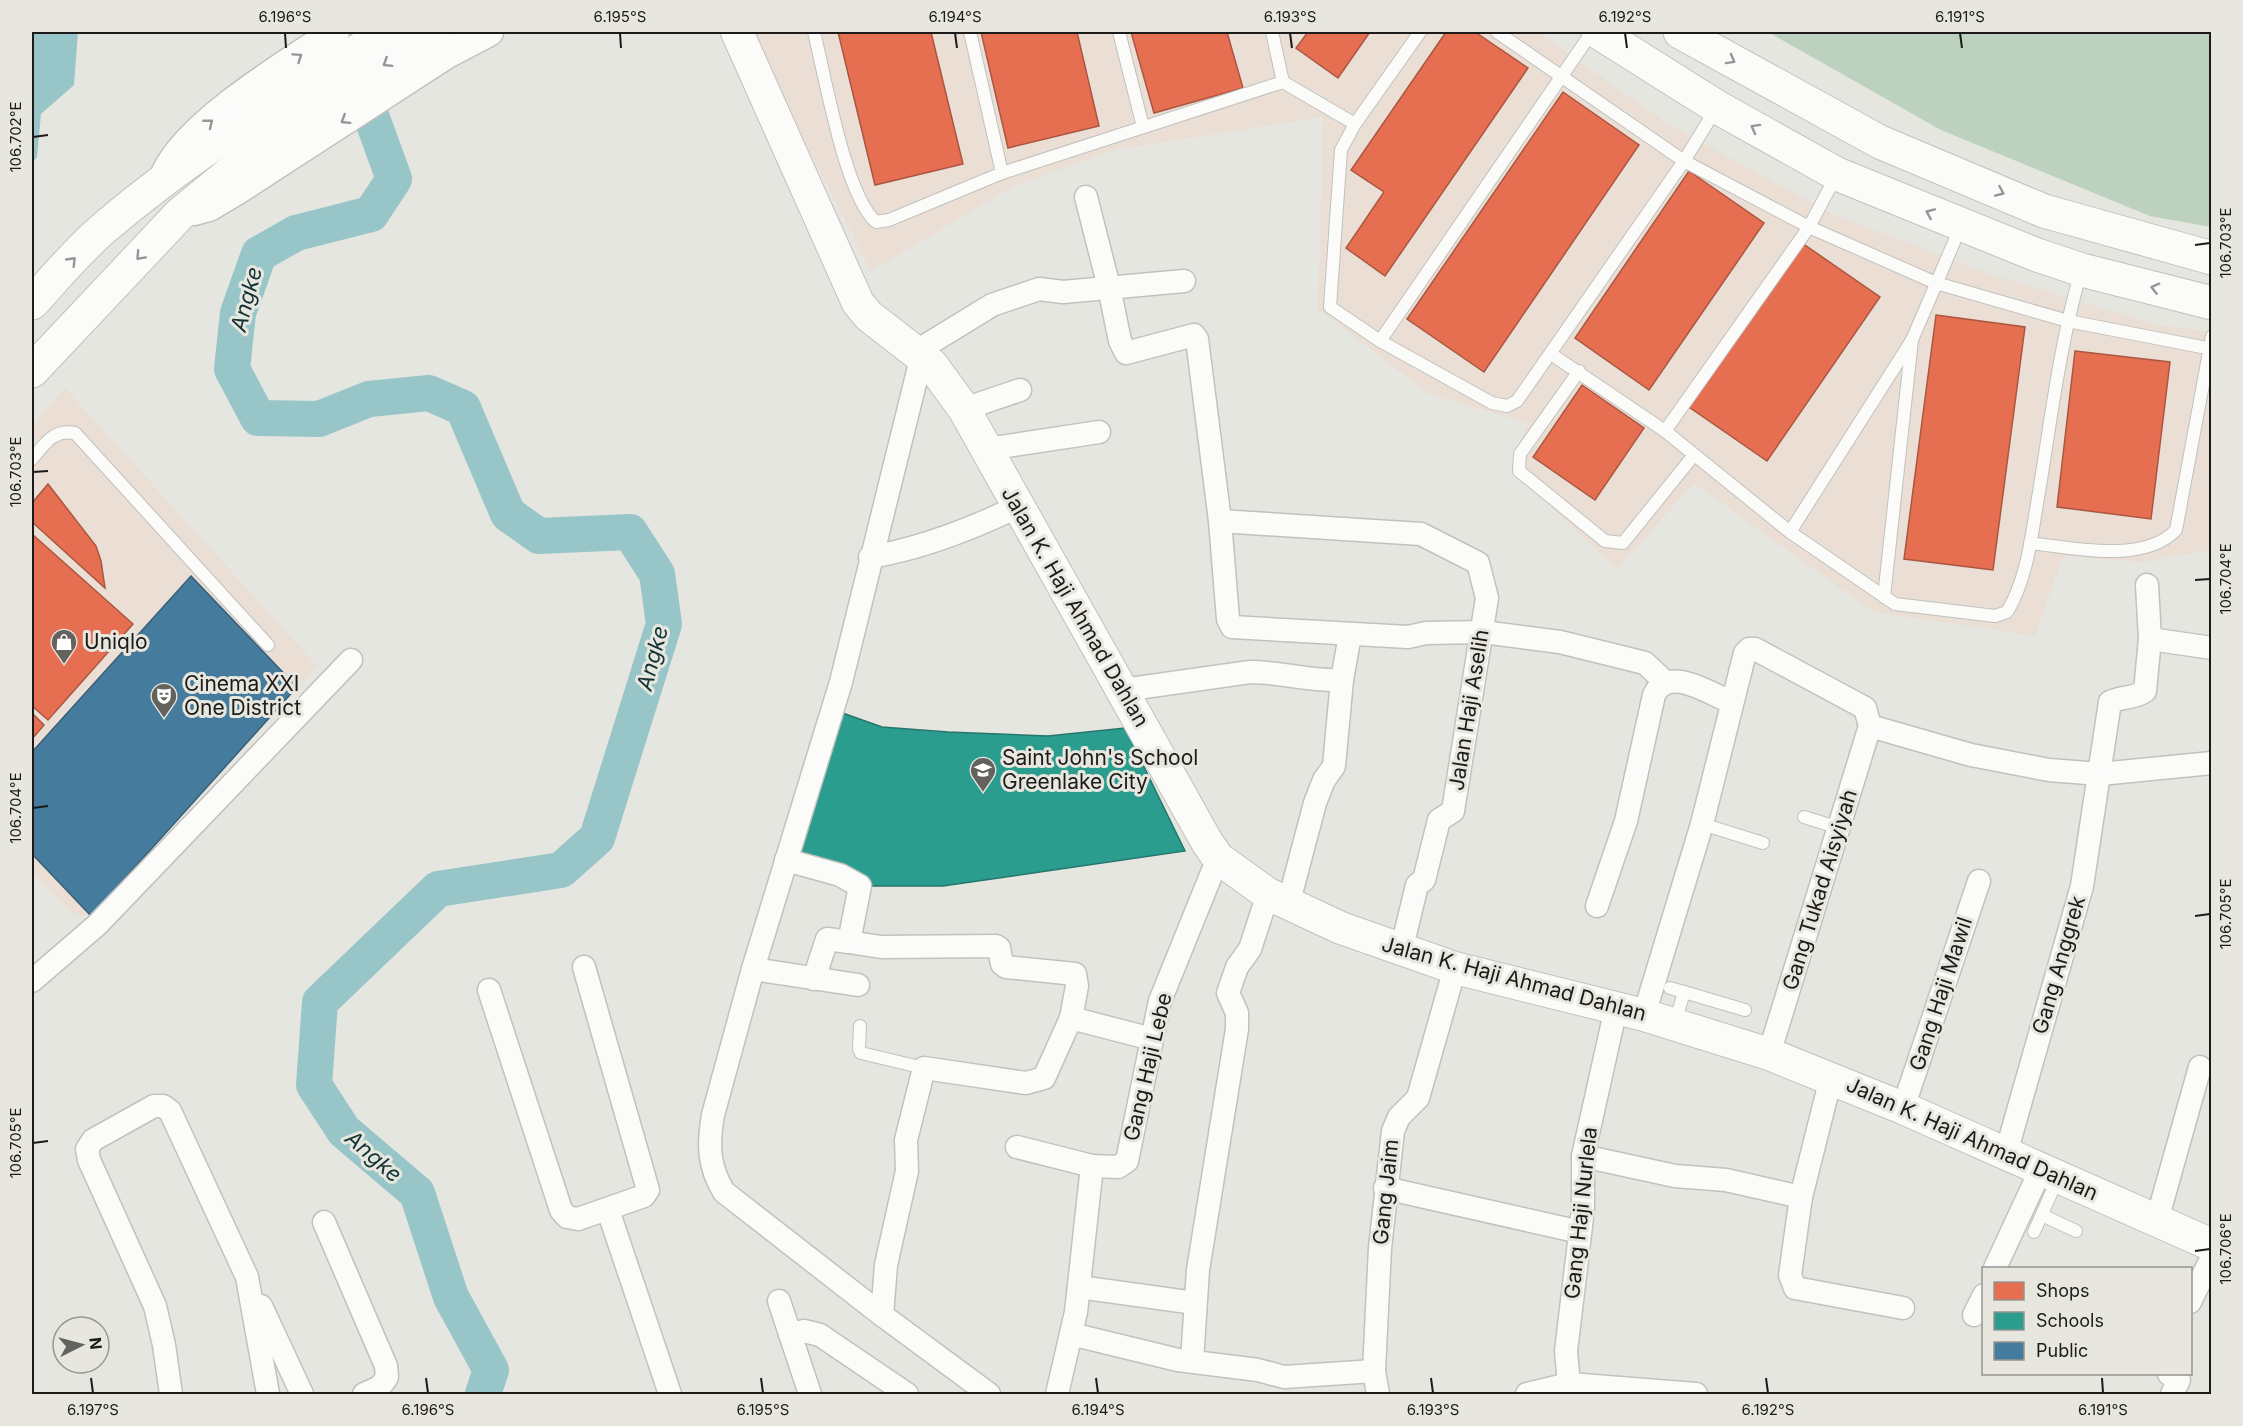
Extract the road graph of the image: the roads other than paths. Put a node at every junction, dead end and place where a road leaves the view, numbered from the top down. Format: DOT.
graph roads {
  1 [pos="335,32"];
  2 [pos="388,32"];
  3 [pos="489,32"];
  4 [pos="736,32"];
  5 [pos="814,32"];
  6 [pos="970,32"];
  7 [pos="1119,32"];
  8 [pos="1272,32"];
  9 [pos="1420,32"];
  10 [pos="1497,32"];
  11 [pos="1592,32"];
  12 [pos="1598,32"];
  13 [pos="1680,32"];
  14 [pos="442,43"];
  15 [pos="1562,76"];
  16 [pos="1283,82"];
  17 [pos="1717,107"];
  18 [pos="278,115"];
  19 [pos="1354,124"];
  20 [pos="1143,127"];
  21 [pos="1684,160"];
  22 [pos="1002,173"];
  23 [pos="1837,174"];
  24 [pos="1086,197"];
  25 [pos="1961,226"];
  26 [pos="1809,227"];
  27 [pos="2211,258"];
  28 [pos="2082,270"];
  29 [pos="1184,280"];
  30 [pos="1936,283"];
  31 [pos="1109,287"];
  32 [pos="32,303"];
  33 [pos="2211,303"];
  34 [pos="2068,321"];
  35 [pos="1912,340"];
  36 [pos="1380,341"];
  37 [pos="2211,344"];
  38 [pos="914,349"];
  39 [pos="1551,354"];
  40 [pos="32,371"];
  41 [pos="1579,371"];
  42 [pos="1020,390"];
  43 [pos="964,409"];
  44 [pos="1665,431"];
  45 [pos="1099,432"];
  46 [pos="987,449"];
  47 [pos="1694,455"];
  48 [pos="32,459"];
  49 [pos="1017,507"];
  50 [pos="1220,521"];
  51 [pos="1790,532"];
  52 [pos="2030,543"];
  53 [pos="870,557"];
  54 [pos="2146,585"];
  55 [pos="1884,597"];
  56 [pos="1483,632"];
  57 [pos="1350,635"];
  58 [pos="2150,639"];
  59 [pos="268,645"];
  60 [pos="2211,648"];
  61 [pos="351,660"];
  62 [pos="1342,680"];
  63 [pos="1664,681"];
  64 [pos="1123,690"];
  65 [pos="1731,702"];
  66 [pos="1870,726"];
  67 [pos="2211,763"];
  68 [pos="2100,774"];
  69 [pos="1804,817"];
  70 [pos="1702,824"];
  71 [pos="1839,828"];
  72 [pos="1763,843"];
  73 [pos="1218,858"];
  74 [pos="786,860"];
  75 [pos="1979,881"];
  76 [pos="1278,900"];
  77 [pos="1597,906"];
  78 [pos="849,942"];
  79 [pos="1401,951"];
  80 [pos="584,967"];
  81 [pos="1455,968"];
  82 [pos="753,969"];
  83 [pos="814,979"];
  84 [pos="32,981"];
  85 [pos="858,985"];
  86 [pos="1670,988"];
  87 [pos="489,990"];
  88 [pos="1684,992"];
  89 [pos="1745,1010"];
  90 [pos="1630,1011"];
  91 [pos="1071,1018"];
  92 [pos="1675,1024"];
  93 [pos="860,1026"];
  94 [pos="1152,1039"];
  95 [pos="1769,1054"];
  96 [pos="2200,1067"];
  97 [pos="924,1068"];
  98 [pos="1831,1078"];
  99 [pos="1903,1108"];
  100 [pos="1017,1147"];
  101 [pos="2006,1153"];
  102 [pos="1583,1156"];
  103 [pos="1092,1166"];
  104 [pos="2050,1173"];
  105 [pos="1385,1188"];
  106 [pos="1801,1197"];
  107 [pos="608,1210"];
  108 [pos="2042,1215"];
  109 [pos="2157,1220"];
  110 [pos="324,1222"];
  111 [pos="2076,1231"];
  112 [pos="1580,1232"];
  113 [pos="2034,1232"];
  114 [pos="2211,1245"];
  115 [pos="2211,1257"];
  116 [pos="1996,1267"];
  117 [pos="247,1277"];
  118 [pos="1079,1287"];
  119 [pos="2192,1298"];
  120 [pos="779,1301"];
  121 [pos="1195,1303"];
  122 [pos="1903,1308"];
  123 [pos="882,1315"];
  124 [pos="790,1334"];
  125 [pos="1071,1334"];
  126 [pos="1192,1361"];
  127 [pos="1374,1371"];
  128 [pos="2171,1375"];
  129 [pos="1569,1384"];
  130 [pos="171,1395"];
  131 [pos="268,1395"];
  132 [pos="302,1395"];
  133 [pos="364,1395"];
  134 [pos="670,1395"];
  135 [pos="810,1395"];
  136 [pos="907,1395"];
  137 [pos="989,1395"];
  138 [pos="1057,1395"];
  139 [pos="1378,1395"];
  140 [pos="1527,1395"];
  141 [pos="1696,1395"];
  142 [pos="2172,1395"];
  18 -- 1 [label="street, one-way"];
  2 -- 18 [label="main road"];
  3 -- 14 [label="street"];
  4 -- 38 [label="main road, Jalan K. Haji Ahmad Dahlan"];
  5 -- 22 [label="lane"];
  6 -- 22 [label="lane"];
  7 -- 20 [label="lane"];
  8 -- 16 [label="lane"];
  9 -- 19 [label="lane"];
  10 -- 15 [label="lane"];
  11 -- 15 [label="lane"];
  12 -- 17 [label="main road"];
  13 -- 27 [label="main road, one-way"];
  14 -- 18 [label="main road, one-way"];
  15 -- 21 [label="lane"];
  15 -- 36 [label="lane"];
  16 -- 19 [label="lane"];
  16 -- 20 [label="lane"];
  17 -- 21 [label="lane"];
  23 -- 17 [label="main road, one-way"];
  32 -- 18 [label="main road, one-way"];
  18 -- 40 [label="main road, one-way"];
  19 -- 36 [label="lane"];
  20 -- 22 [label="lane"];
  21 -- 26 [label="lane"];
  21 -- 39 [label="lane"];
  25 -- 23 [label="main road, one-way"];
  23 -- 26 [label="lane"];
  24 -- 31 [label="street"];
  25 -- 28 [label="main road"];
  25 -- 30 [label="lane"];
  26 -- 30 [label="lane"];
  26 -- 44 [label="lane"];
  33 -- 28 [label="main road, one-way"];
  28 -- 34 [label="lane"];
  29 -- 31 [label="street"];
  30 -- 34 [label="lane"];
  30 -- 35 [label="lane"];
  31 -- 38 [label="street"];
  31 -- 50 [label="street"];
  34 -- 37 [label="lane"];
  34 -- 52 [label="lane"];
  35 -- 51 [label="lane"];
  35 -- 55 [label="lane"];
  36 -- 39 [label="lane"];
  37 -- 52 [label="lane"];
  38 -- 43 [label="main road, Jalan K. Haji Ahmad Dahlan"];
  38 -- 53 [label="street"];
  39 -- 41 [label="lane"];
  41 -- 44 [label="lane"];
  41 -- 47 [label="lane"];
  42 -- 43 [label="street"];
  43 -- 46 [label="main road, Jalan K. Haji Ahmad Dahlan"];
  44 -- 47 [label="lane"];
  45 -- 46 [label="street"];
  46 -- 49 [label="main road, Jalan K. Haji Ahmad Dahlan"];
  47 -- 51 [label="lane"];
  48 -- 59 [label="lane"];
  49 -- 53 [label="street"];
  49 -- 64 [label="main road, Jalan K. Haji Ahmad Dahlan"];
  50 -- 56 [label="street, Jalan Haji Aselih"];
  50 -- 57 [label="street"];
  51 -- 55 [label="lane"];
  52 -- 55 [label="lane"];
  53 -- 74 [label="street"];
  54 -- 58 [label="street"];
  56 -- 57 [label="street"];
  56 -- 63 [label="street"];
  56 -- 79 [label="street, Jalan Haji Aselih"];
  57 -- 62 [label="street"];
  58 -- 60 [label="street"];
  58 -- 68 [label="street, Gang Anggrek"];
  61 -- 84 [label="street"];
  62 -- 64 [label="street"];
  62 -- 76 [label="street"];
  63 -- 65 [label="street"];
  63 -- 77 [label="street"];
  64 -- 73 [label="main road, Jalan K. Haji Ahmad Dahlan"];
  65 -- 66 [label="street, Gang Haji Nurlela"];
  65 -- 70 [label="street, Gang Haji Nurlela"];
  66 -- 68 [label="street"];
  66 -- 71 [label="street, Gang Tukad Aisyiyah"];
  67 -- 68 [label="street"];
  68 -- 101 [label="street, Gang Anggrek"];
  69 -- 71 [label="lane"];
  70 -- 72 [label="lane"];
  70 -- 90 [label="street, Gang Haji Nurlela"];
  71 -- 95 [label="street, Gang Tukad Aisyiyah"];
  73 -- 76 [label="main road, Jalan K. Haji Ahmad Dahlan"];
  73 -- 94 [label="street, Gang Haji Lebe"];
  74 -- 78 [label="street"];
  74 -- 82 [label="street"];
  75 -- 99 [label="street, Gang Haji Mawil"];
  76 -- 79 [label="main road, Jalan K. Haji Ahmad Dahlan"];
  76 -- 121 [label="street"];
  78 -- 83 [label="street"];
  78 -- 91 [label="street"];
  79 -- 81 [label="main road, Jalan K. Haji Ahmad Dahlan"];
  80 -- 107 [label="street"];
  81 -- 90 [label="main road, Jalan K. Haji Ahmad Dahlan"];
  81 -- 105 [label="street, Gang Jaim"];
  82 -- 83 [label="street"];
  82 -- 123 [label="street"];
  83 -- 85 [label="street"];
  86 -- 88 [label="lane"];
  87 -- 107 [label="street"];
  88 -- 89 [label="lane"];
  88 -- 92 [label="lane"];
  90 -- 92 [label="main road, Jalan K. Haji Ahmad Dahlan"];
  90 -- 102 [label="street, Gang Haji Nurlela"];
  91 -- 94 [label="street"];
  91 -- 97 [label="street"];
  92 -- 95 [label="main road, Jalan K. Haji Ahmad Dahlan"];
  93 -- 97 [label="lane"];
  94 -- 103 [label="street, Gang Haji Lebe"];
  95 -- 98 [label="main road, Jalan K. Haji Ahmad Dahlan"];
  96 -- 109 [label="street"];
  97 -- 123 [label="street"];
  98 -- 99 [label="main road, Jalan K. Haji Ahmad Dahlan"];
  98 -- 106 [label="street"];
  99 -- 101 [label="main road, Jalan K. Haji Ahmad Dahlan"];
  100 -- 103 [label="street, Gang Haji Lebe"];
  101 -- 104 [label="main road, Jalan K. Haji Ahmad Dahlan"];
  102 -- 106 [label="street"];
  102 -- 112 [label="street, Gang Haji Nurlela"];
  103 -- 118 [label="street"];
  104 -- 108 [label="lane"];
  104 -- 109 [label="main road, Jalan K. Haji Ahmad Dahlan"];
  104 -- 116 [label="street"];
  105 -- 112 [label="street"];
  105 -- 127 [label="street, Gang Jaim"];
  106 -- 122 [label="street"];
  107 -- 134 [label="street"];
  108 -- 111 [label="lane"];
  108 -- 113 [label="lane"];
  109 -- 114 [label="main road, Jalan K. Haji Ahmad Dahlan"];
  110 -- 133 [label="street"];
  112 -- 129 [label="street, Gang Haji Nurlela"];
  115 -- 119 [label="street"];
  117 -- 130 [label="street"];
  117 -- 131 [label="street"];
  117 -- 132 [label="street"];
  118 -- 121 [label="street"];
  118 -- 125 [label="street"];
  120 -- 124 [label="street"];
  121 -- 126 [label="street"];
  123 -- 137 [label="street"];
  124 -- 135 [label="street"];
  124 -- 136 [label="street"];
  125 -- 126 [label="street"];
  125 -- 138 [label="street"];
  126 -- 127 [label="street"];
  127 -- 139 [label="street, Gang Jaim"];
  128 -- 142 [label="street"];
  129 -- 140 [label="street"];
  129 -- 141 [label="street"];
}
